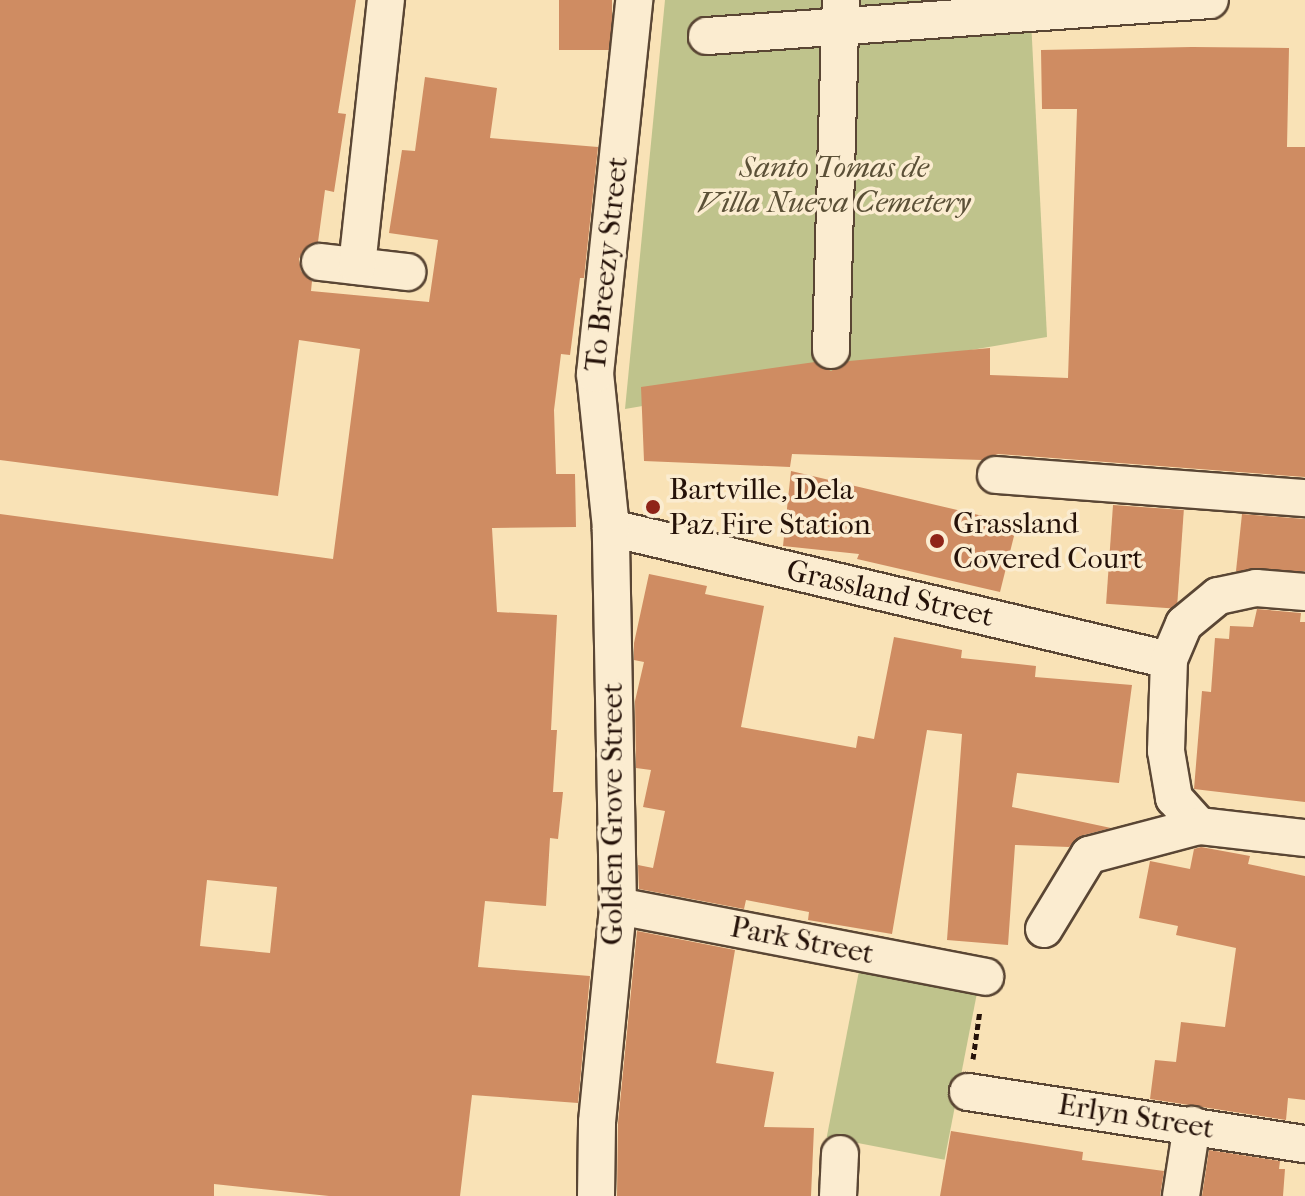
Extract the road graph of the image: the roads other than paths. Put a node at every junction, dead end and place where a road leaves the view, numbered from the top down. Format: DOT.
graph roads {
  1 [pos="386,0"];
  2 [pos="634,0"];
  3 [pos="1210,0"];
  4 [pos="1062,5"];
  5 [pos="840,15"];
  6 [pos="707,36"];
  7 [pos="320,262"];
  8 [pos="357,266"];
  9 [pos="407,272"];
  10 [pos="831,350"];
  11 [pos="996,475"];
  12 [pos="1305,498"];
  13 [pos="611,528"];
  14 [pos="1305,592"];
  15 [pos="1169,660"];
  16 [pos="1199,826"];
  17 [pos="1305,838"];
  18 [pos="618,906"];
  19 [pos="1044,929"];
  20 [pos="985,977"];
  21 [pos="968,1092"];
  22 [pos="1192,1125"];
  23 [pos="1305,1144"];
  24 [pos="840,1154"];
  25 [pos="596,1196"];
  26 [pos="838,1196"];
  27 [pos="1181,1196"];
  1 -- 8 [label="street"];
  2 -- 13 [label="street, To Breezy Street"];
  3 -- 4 [label="street"];
  4 -- 5 [label="street"];
  5 -- 6 [label="street"];
  5 -- 10 [label="street"];
  7 -- 8 [label="street"];
  8 -- 9 [label="street"];
  11 -- 12 [label="street"];
  13 -- 15 [label="street, Grassland Street"];
  13 -- 18 [label="street, Golden Grove Street"];
  14 -- 15 [label="street"];
  15 -- 16 [label="street"];
  16 -- 17 [label="street"];
  16 -- 19 [label="street"];
  18 -- 20 [label="street, Park Street"];
  18 -- 25 [label="street, Golden Grove Street"];
  21 -- 22 [label="street, Erlyn Street"];
  22 -- 23 [label="street, Erlyn Street"];
  22 -- 27 [label="street"];
  24 -- 26 [label="street"];
}
